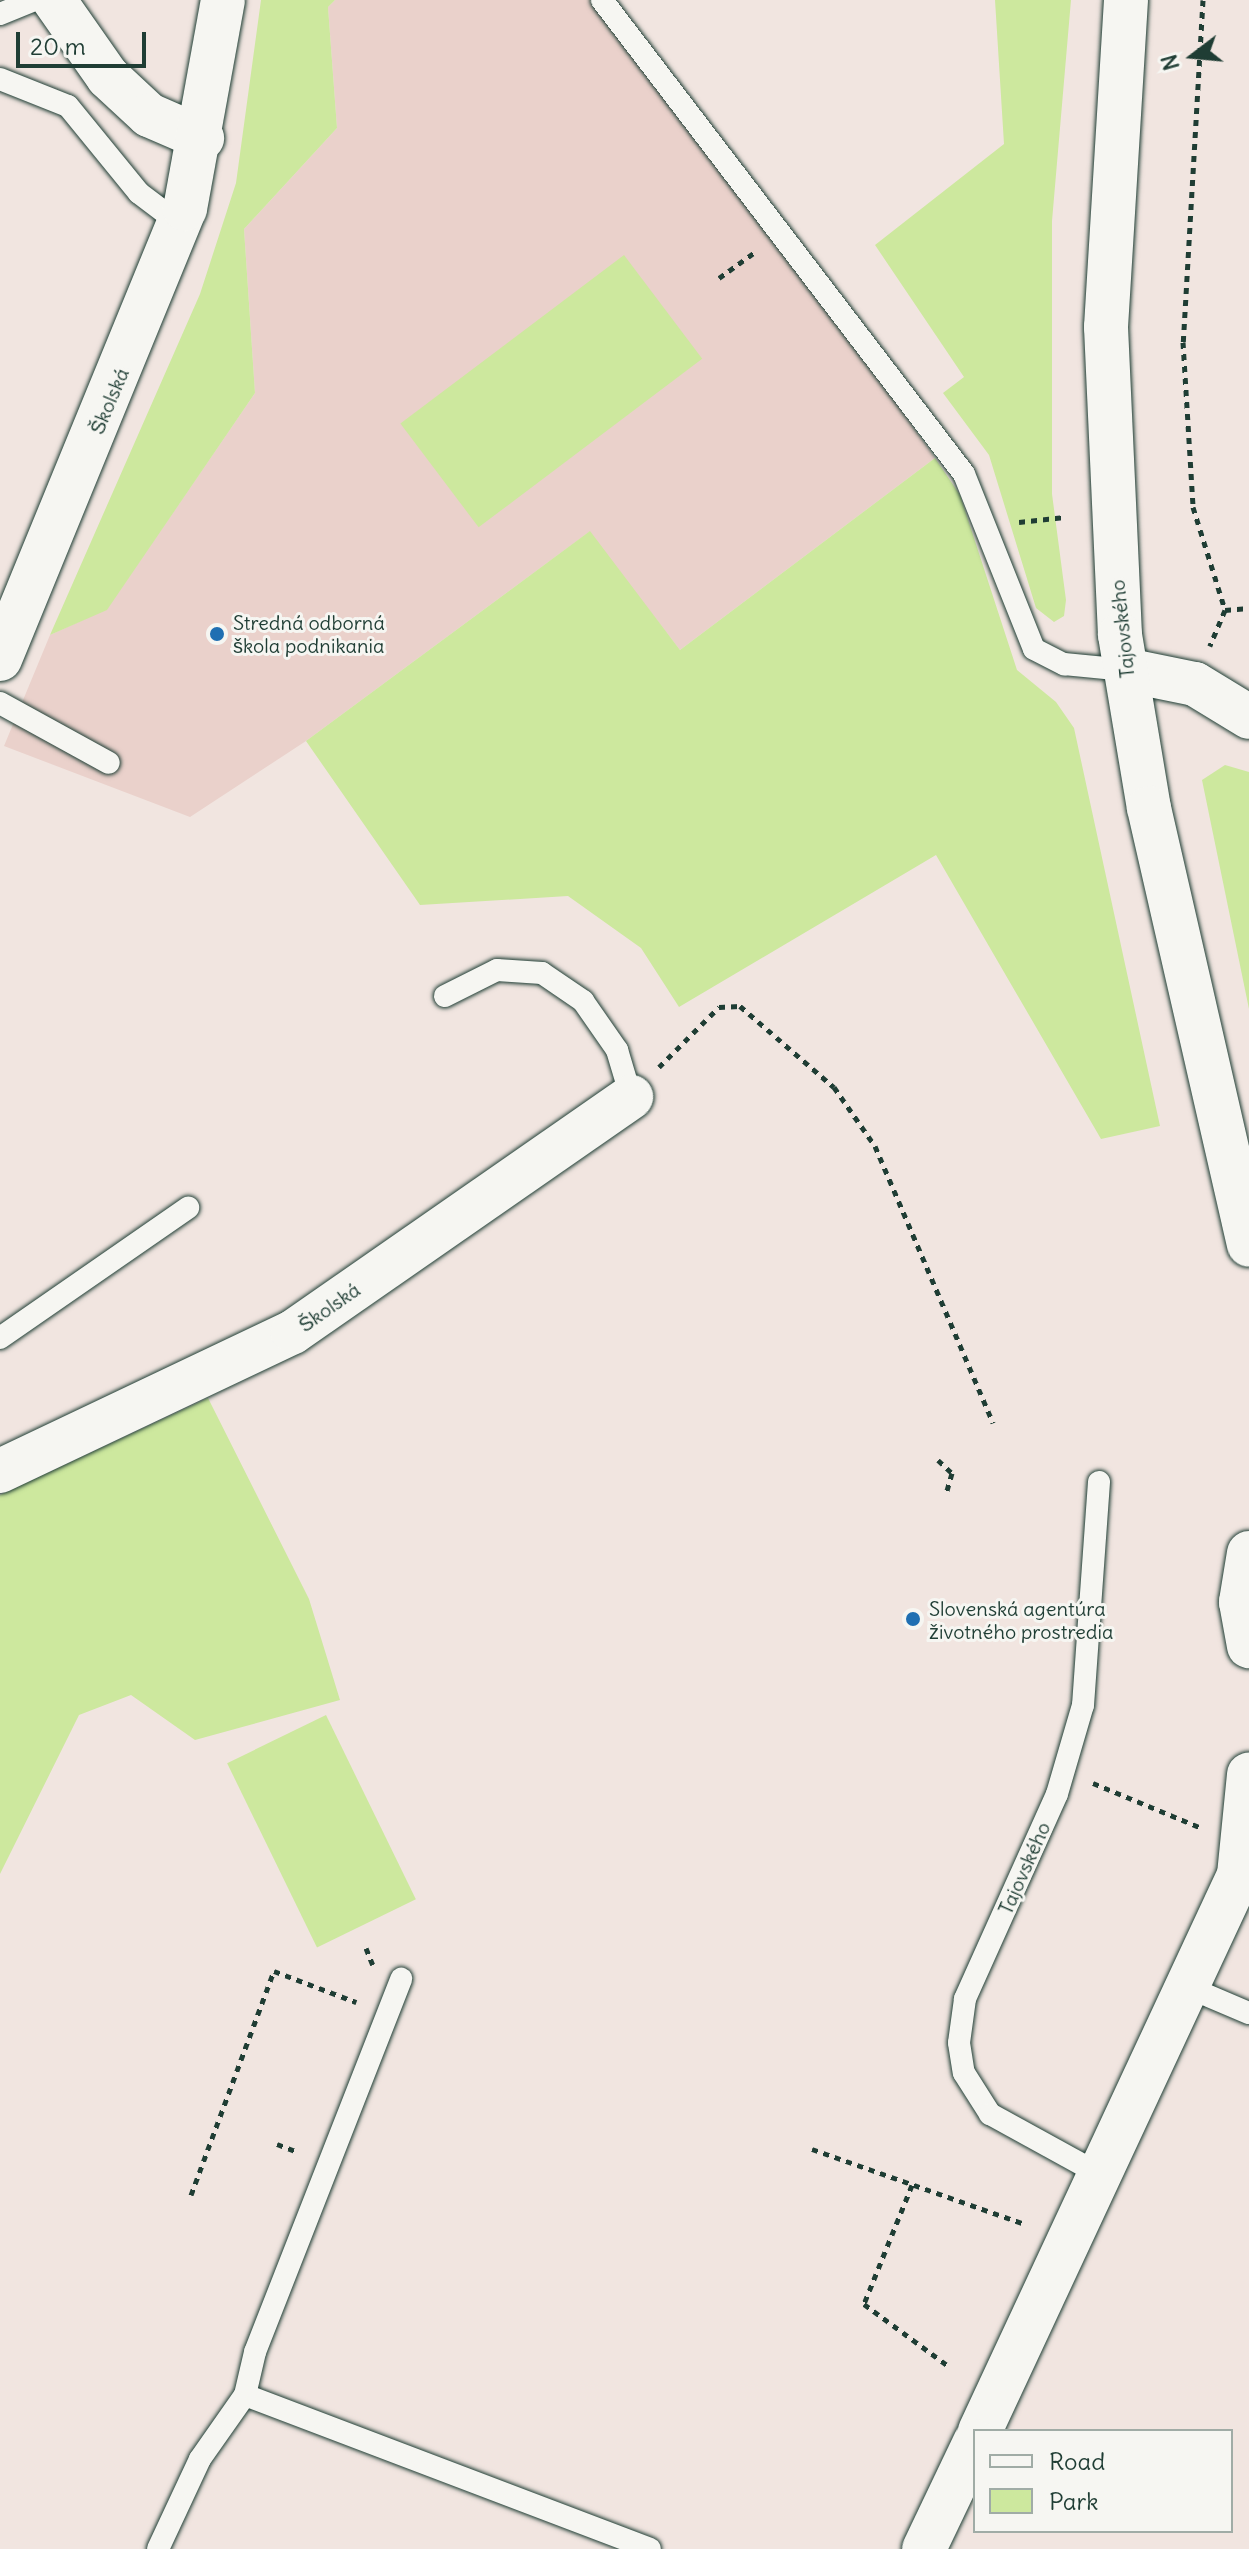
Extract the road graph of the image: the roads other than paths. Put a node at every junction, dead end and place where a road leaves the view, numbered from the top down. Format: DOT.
graph roads {
  1 [pos="34,0"];
  2 [pos="54,0"];
  3 [pos="223,0"];
  4 [pos="602,0"];
  5 [pos="1126,0"];
  6 [pos="0,14"];
  7 [pos="0,79"];
  8 [pos="202,138"];
  9 [pos="180,224"];
  10 [pos="0,659"];
  11 [pos="1126,670"];
  12 [pos="0,703"];
  13 [pos="1249,717"];
  14 [pos="109,763"];
  15 [pos="445,996"];
  16 [pos="631,1097"];
  17 [pos="188,1208"];
  18 [pos="1249,1245"];
  19 [pos="0,1338"];
  20 [pos="0,1471"];
  21 [pos="1099,1482"];
  22 [pos="1249,1553"];
  23 [pos="1249,1646"];
  24 [pos="1249,1774"];
  25 [pos="1244,1870"];
  26 [pos="401,1979"];
  27 [pos="1190,1988"];
  28 [pos="1249,2013"];
  29 [pos="1103,2176"];
  30 [pos="245,2395"];
  31 [pos="981,2429"];
  32 [pos="973,2446"];
  33 [pos="158,2549"];
  34 [pos="650,2549"];
  35 [pos="924,2549"];
  1 -- 6 [label="lane"];
  2 -- 8 [label="main road"];
  3 -- 8 [label="main road, Školská"];
  4 -- 11 [label="lane"];
  5 -- 11 [label="main road, Tajovského"];
  7 -- 9 [label="lane"];
  8 -- 9 [label="main road, Školská"];
  9 -- 10 [label="main road, Školská"];
  11 -- 13 [label="main road"];
  11 -- 18 [label="main road, Tajovského"];
  12 -- 14 [label="lane"];
  15 -- 16 [label="lane"];
  16 -- 20 [label="main road, Školská"];
  17 -- 19 [label="lane"];
  21 -- 29 [label="lane, Tajovského"];
  22 -- 23 [label="main road"];
  24 -- 25 [label="main road"];
  25 -- 27 [label="main road"];
  26 -- 30 [label="lane"];
  27 -- 28 [label="lane"];
  27 -- 29 [label="main road"];
  29 -- 31 [label="main road"];
  30 -- 33 [label="lane"];
  30 -- 34 [label="lane"];
  32 -- 35 [label="main road"];
}
